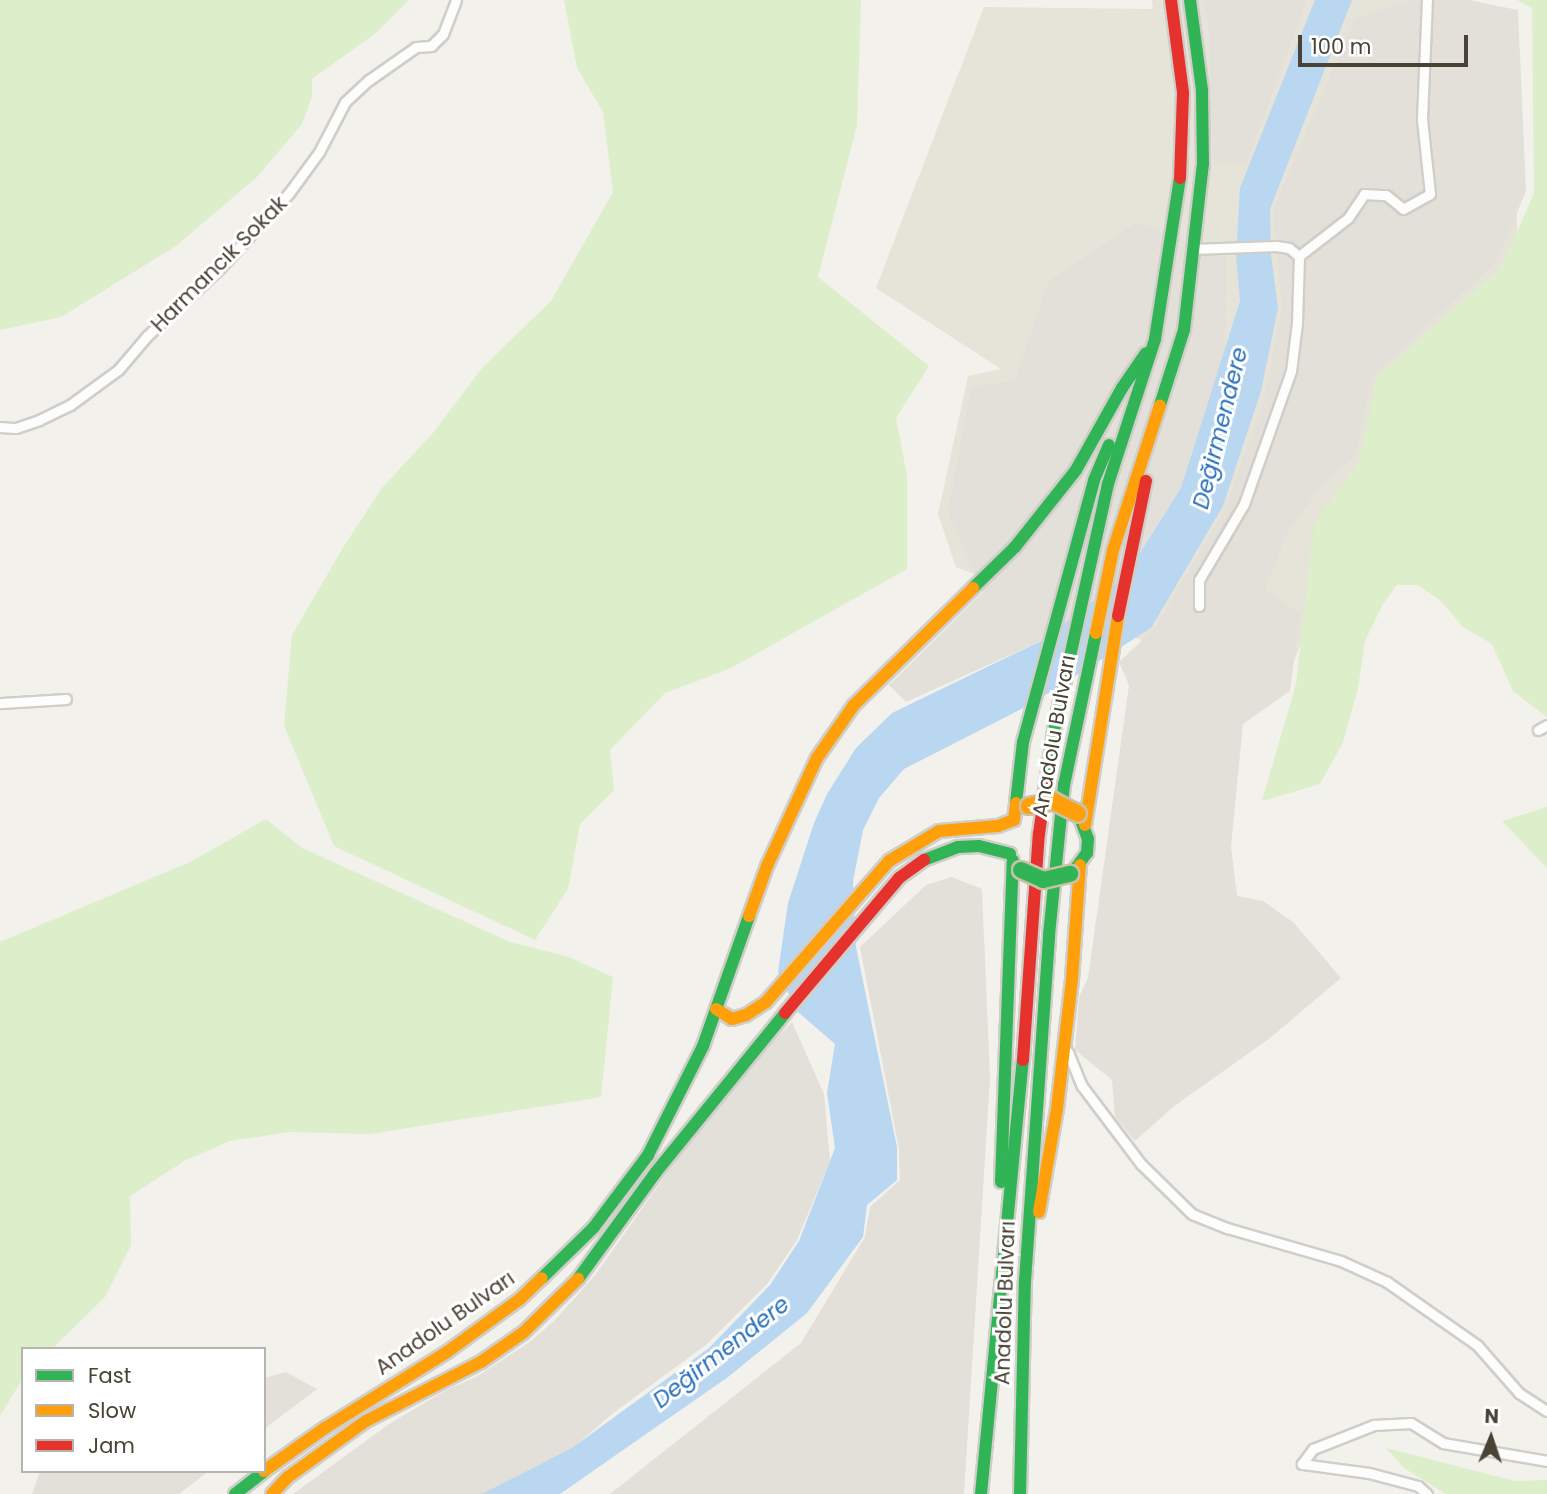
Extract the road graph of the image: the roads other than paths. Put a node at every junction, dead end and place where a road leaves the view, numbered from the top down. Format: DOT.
graph roads {
  1 [pos="456,0"];
  2 [pos="1171,0"];
  3 [pos="1190,0"];
  4 [pos="1427,0"];
  5 [pos="1192,249"];
  6 [pos="1298,256"];
  7 [pos="1184,330"];
  8 [pos="1155,339"];
  9 [pos="0,428"];
  10 [pos="1199,606"];
  11 [pos="66,699"];
  12 [pos="0,703"];
  13 [pos="1547,725"];
  14 [pos="1538,730"];
  15 [pos="1014,820"];
  16 [pos="1082,820"];
  17 [pos="1015,861"];
  18 [pos="1075,869"];
  19 [pos="1072,979"];
  20 [pos="766,1002"];
  21 [pos="716,1009"];
  22 [pos="774,1027"];
  23 [pos="1001,1278"];
  24 [pos="1025,1280"];
  25 [pos="1547,1411"];
  26 [pos="1547,1461"];
  27 [pos="266,1470"];
  28 [pos="261,1473"];
  29 [pos="235,1494"];
  30 [pos="272,1494"];
  31 [pos="981,1494"];
  32 [pos="1020,1494"];
  33 [pos="1427,1494"];
  1 -- 9 [label="street, Harmancık Sokak"];
  2 -- 8 [label="main road, Anadolu Bulvarı"];
  3 -- 5 [label="main road, Anadolu Bulvarı"];
  4 -- 6 [label="street"];
  5 -- 6 [label="street"];
  5 -- 7 [label="main road, Anadolu Bulvarı"];
  6 -- 10 [label="street"];
  7 -- 16 [label="main road"];
  7 -- 24 [label="main road, Anadolu Bulvarı"];
  8 -- 15 [label="main road"];
  8 -- 21 [label="main road, Anadolu Bulvarı"];
  8 -- 23 [label="main road, Anadolu Bulvarı"];
  11 -- 12 [label="street"];
  13 -- 14 [label="street"];
  15 -- 16 [label="main road, bridge"];
  15 -- 17 [label="main road"];
  15 -- 20 [label="main road"];
  16 -- 18 [label="main road"];
  17 -- 18 [label="main road, bridge"];
  17 -- 22 [label="main road, Anadolu Bulvarı"];
  17 -- 23 [label="main road"];
  18 -- 19 [label="main road"];
  19 -- 24 [label="main road"];
  19 -- 25 [label="street"];
  20 -- 21 [label="main road"];
  20 -- 22 [label="street"];
  21 -- 27 [label="main road, Anadolu Bulvarı"];
  22 -- 30 [label="main road, Anadolu Bulvarı"];
  23 -- 31 [label="main road, Anadolu Bulvarı"];
  24 -- 32 [label="main road, Anadolu Bulvarı"];
  26 -- 33 [label="street"];
  28 -- 29 [label="main road, Anadolu Bulvarı"];
}
